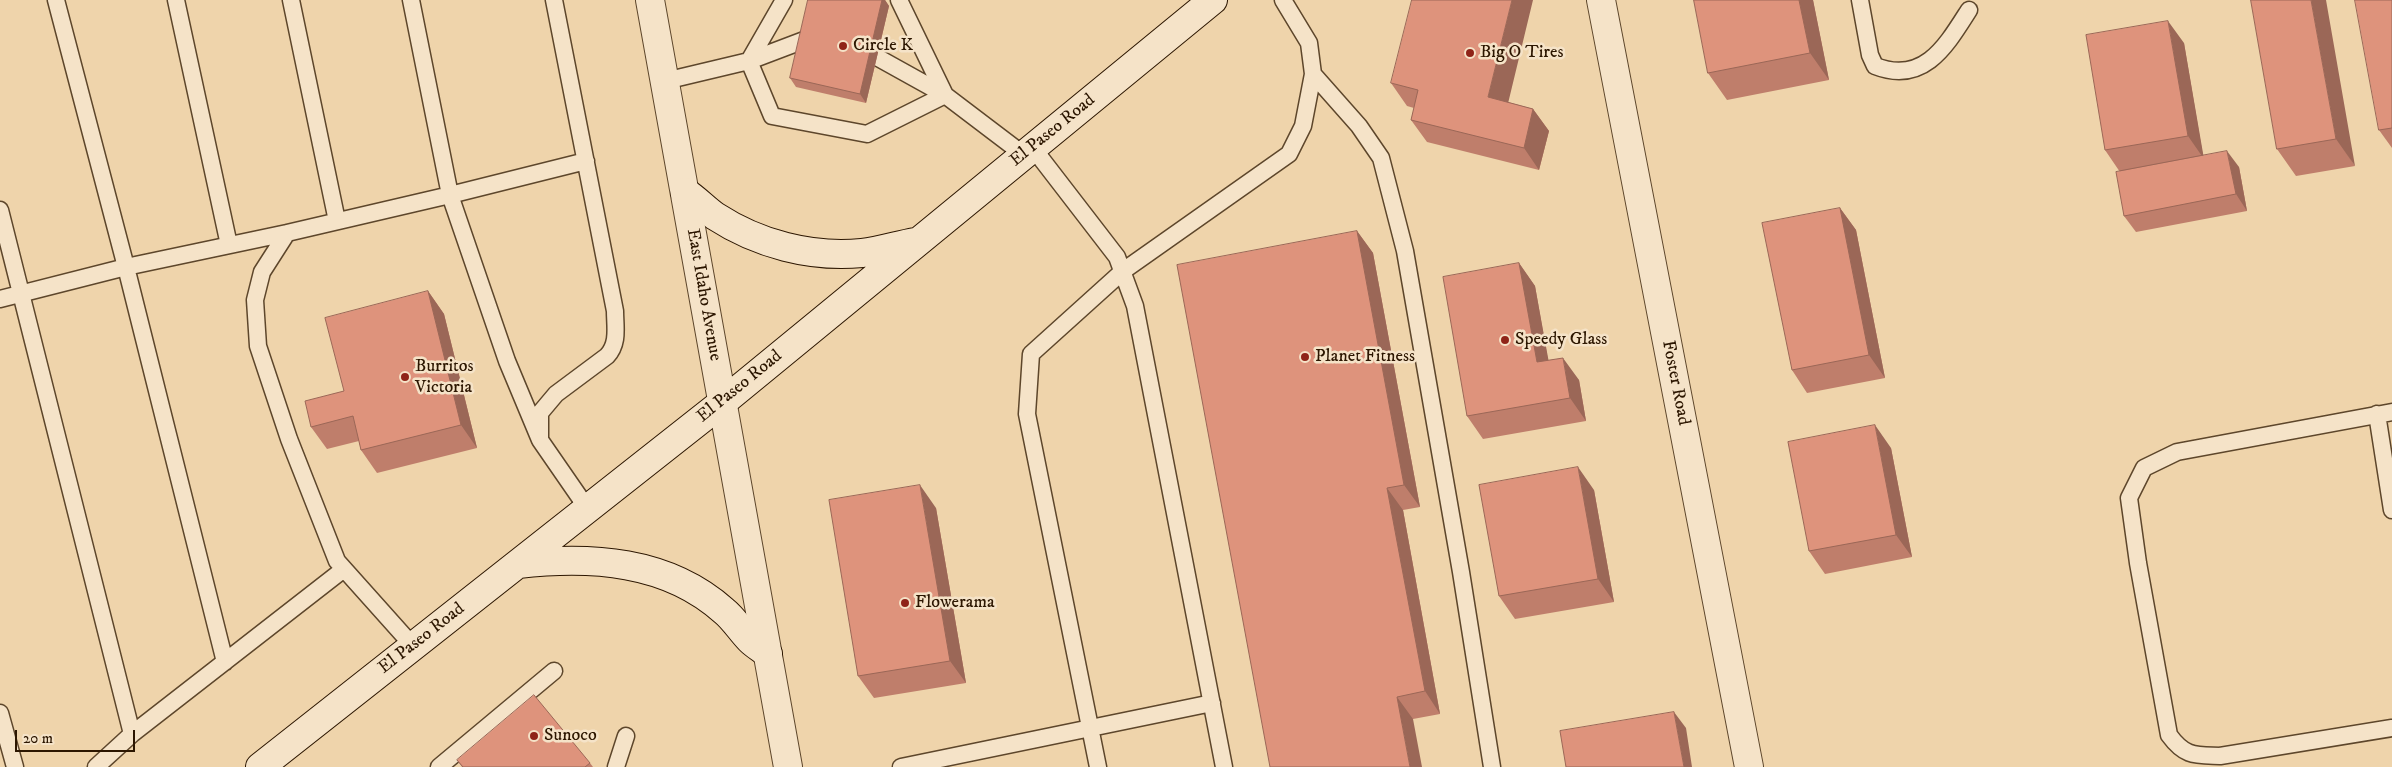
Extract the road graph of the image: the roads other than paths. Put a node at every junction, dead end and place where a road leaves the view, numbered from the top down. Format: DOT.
graph roads {
  1 [pos="56,0"];
  2 [pos="176,0"];
  3 [pos="291,0"];
  4 [pos="412,0"];
  5 [pos="554,0"];
  6 [pos="650,0"];
  7 [pos="784,0"];
  8 [pos="899,0"];
  9 [pos="1283,0"];
  10 [pos="1601,0"];
  11 [pos="1860,0"];
  12 [pos="1210,1"];
  13 [pos="1969,10"];
  14 [pos="807,39"];
  15 [pos="873,55"];
  16 [pos="749,61"];
  17 [pos="1312,74"];
  18 [pos="665,81"];
  19 [pos="945,94"];
  20 [pos="1028,152"];
  21 [pos="586,161"];
  22 [pos="685,192"];
  23 [pos="450,195"];
  24 [pos="0,210"];
  25 [pos="337,221"];
  26 [pos="287,233"];
  27 [pos="919,241"];
  28 [pos="228,245"];
  29 [pos="126,266"];
  30 [pos="1123,271"];
  31 [pos="21,294"];
  32 [pos="0,299"];
  33 [pos="723,402"];
  34 [pos="2384,413"];
  35 [pos="540,440"];
  36 [pos="587,508"];
  37 [pos="2392,510"];
  38 [pos="518,564"];
  39 [pos="344,569"];
  40 [pos="413,646"];
  41 [pos="768,654"];
  42 [pos="226,662"];
  43 [pos="554,671"];
  44 [pos="1212,703"];
  45 [pos="0,713"];
  46 [pos="1092,727"];
  47 [pos="2392,728"];
  48 [pos="132,734"];
  49 [pos="626,736"];
  50 [pos="967,760"];
  51 [pos="15,767"];
  52 [pos="96,767"];
  53 [pos="260,767"];
  54 [pos="439,767"];
  55 [pos="616,767"];
  56 [pos="788,767"];
  57 [pos="900,767"];
  58 [pos="1098,767"];
  59 [pos="1224,767"];
  60 [pos="1492,767"];
  61 [pos="1749,767"];
  1 -- 29 [label="lane"];
  2 -- 28 [label="lane"];
  3 -- 25 [label="lane"];
  4 -- 23 [label="lane"];
  5 -- 21 [label="lane"];
  6 -- 18 [label="main road, East Idaho Avenue"];
  7 -- 16 [label="lane"];
  8 -- 19 [label="lane"];
  9 -- 17 [label="lane"];
  10 -- 61 [label="main road, Foster Road"];
  11 -- 13 [label="lane"];
  12 -- 20 [label="main road, El Paseo Road"];
  14 -- 16 [label="lane"];
  15 -- 19 [label="lane"];
  16 -- 18 [label="lane"];
  16 -- 19 [label="lane"];
  17 -- 30 [label="lane"];
  17 -- 60 [label="lane"];
  18 -- 22 [label="main road, East Idaho Avenue"];
  19 -- 20 [label="lane"];
  20 -- 27 [label="main road, El Paseo Road"];
  20 -- 30 [label="lane"];
  21 -- 23 [label="lane"];
  21 -- 35 [label="lane"];
  22 -- 27 [label="main road"];
  22 -- 33 [label="main road, East Idaho Avenue"];
  23 -- 25 [label="lane"];
  23 -- 35 [label="lane"];
  24 -- 31 [label="lane"];
  25 -- 26 [label="lane"];
  26 -- 28 [label="lane"];
  26 -- 39 [label="lane"];
  27 -- 33 [label="main road, El Paseo Road"];
  28 -- 29 [label="lane"];
  29 -- 31 [label="lane"];
  29 -- 42 [label="lane"];
  30 -- 44 [label="lane"];
  30 -- 46 [label="lane"];
  31 -- 32 [label="lane"];
  31 -- 48 [label="lane"];
  33 -- 36 [label="main road, El Paseo Road"];
  33 -- 41 [label="main road, East Idaho Avenue"];
  34 -- 37 [label="lane"];
  34 -- 47 [label="lane"];
  35 -- 36 [label="lane"];
  36 -- 38 [label="main road, El Paseo Road"];
  38 -- 40 [label="main road, El Paseo Road"];
  38 -- 41 [label="main road"];
  39 -- 40 [label="lane"];
  39 -- 42 [label="lane"];
  40 -- 53 [label="main road, El Paseo Road"];
  41 -- 56 [label="main road, East Idaho Avenue"];
  42 -- 48 [label="lane"];
  43 -- 54 [label="lane"];
  44 -- 46 [label="lane"];
  44 -- 59 [label="lane"];
  45 -- 51 [label="lane"];
  46 -- 50 [label="lane"];
  46 -- 58 [label="lane"];
  48 -- 52 [label="lane"];
  49 -- 55 [label="lane"];
  50 -- 57 [label="lane"];
}
